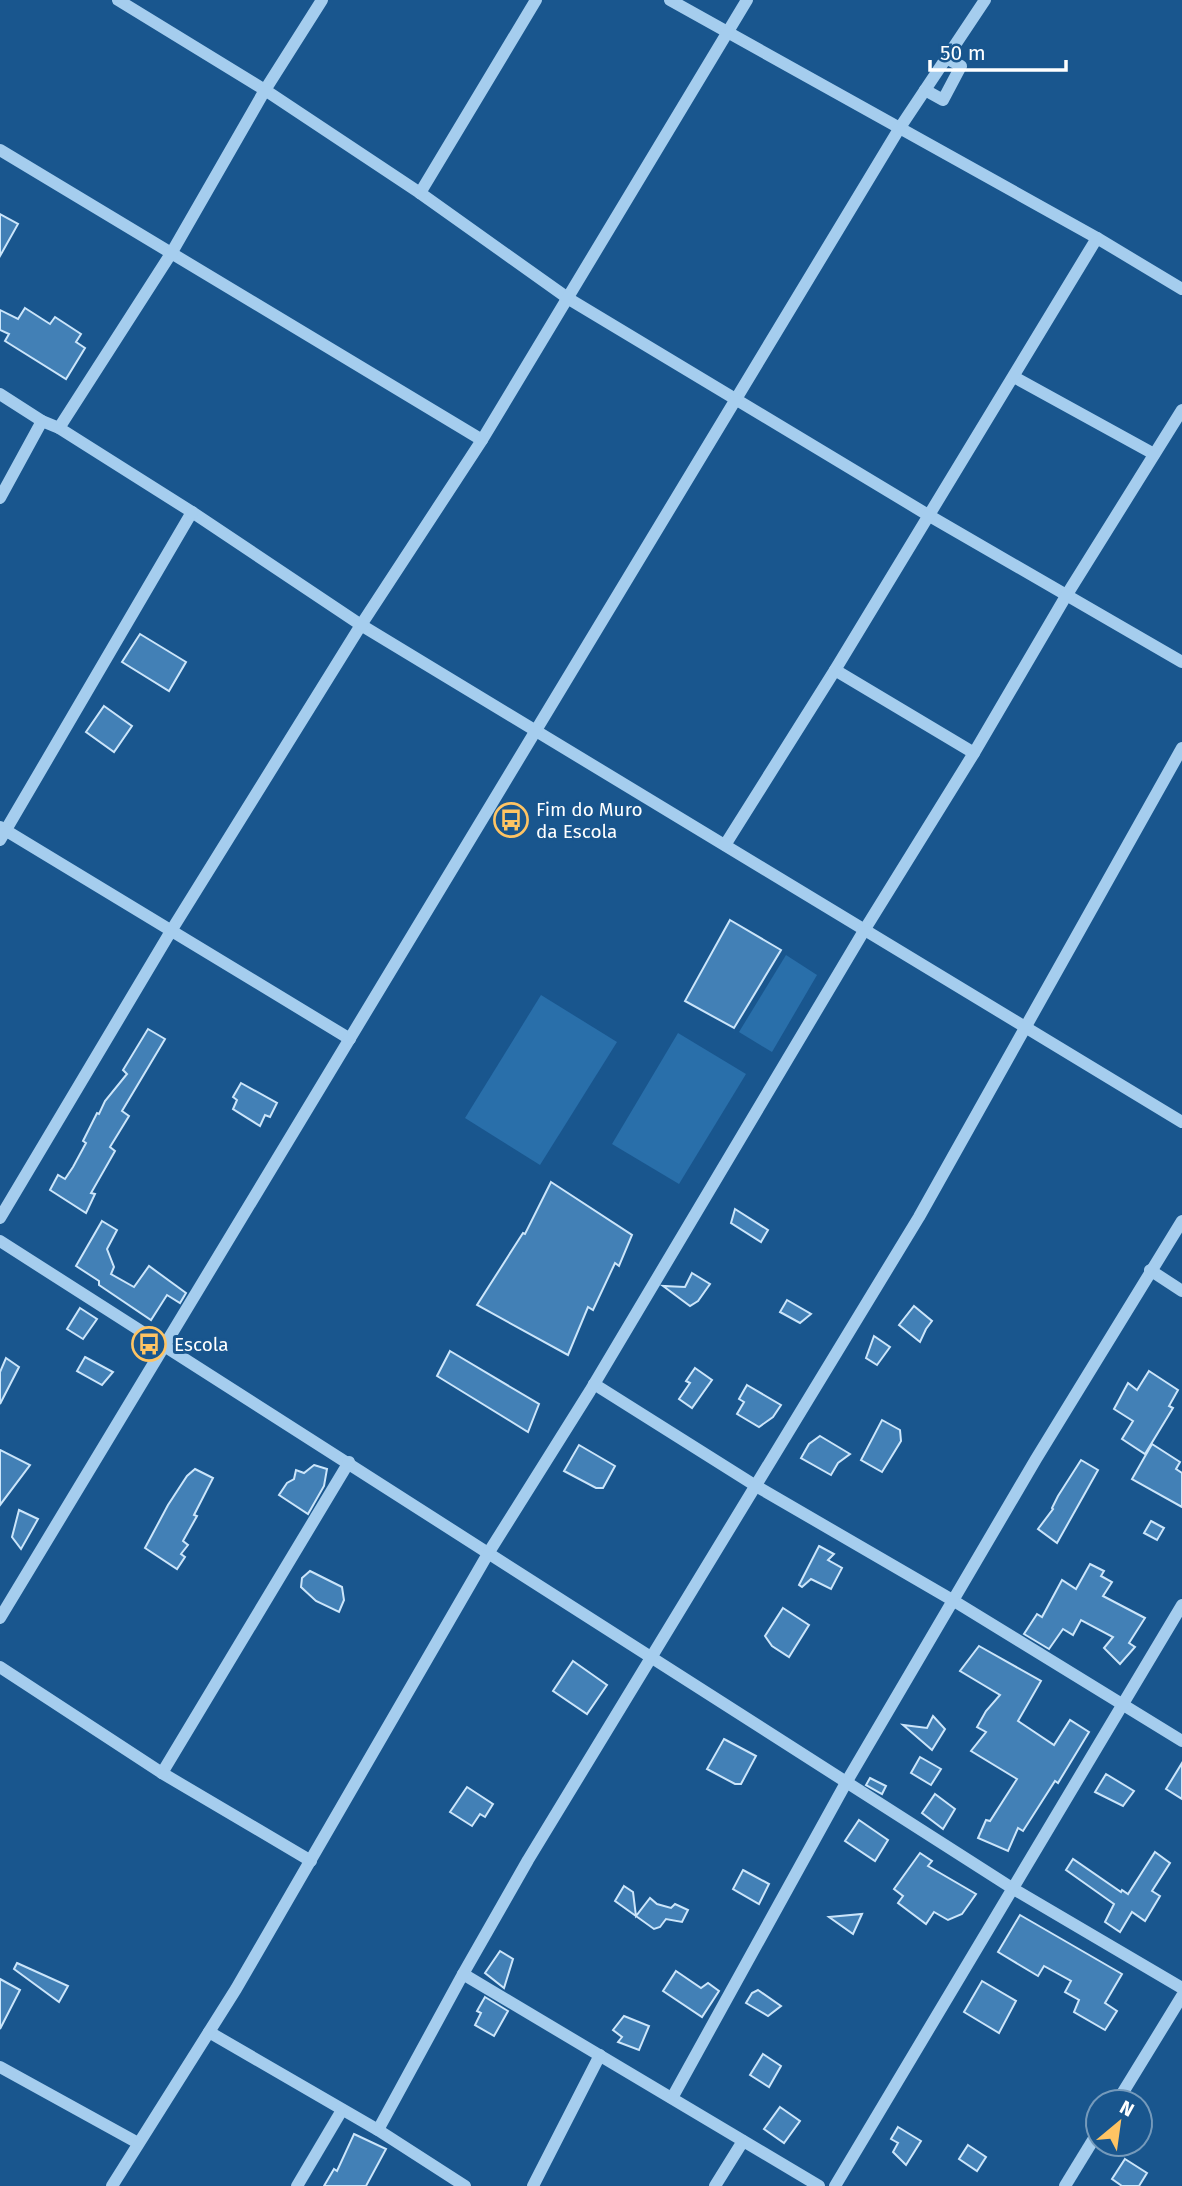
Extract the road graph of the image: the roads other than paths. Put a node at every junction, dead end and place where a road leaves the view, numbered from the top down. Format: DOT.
graph roads {
  1 [pos="322,0"];
  2 [pos="536,0"];
  3 [pos="670,0"];
  4 [pos="747,0"];
  5 [pos="985,0"];
  6 [pos="125,2"];
  7 [pos="727,31"];
  8 [pos="946,58"];
  9 [pos="265,90"];
  10 [pos="925,90"];
  11 [pos="899,129"];
  12 [pos="0,150"];
  13 [pos="420,193"];
  14 [pos="1097,238"];
  15 [pos="172,252"];
  16 [pos="1182,289"];
  17 [pos="569,299"];
  18 [pos="1014,377"];
  19 [pos="0,394"];
  20 [pos="736,400"];
  21 [pos="1182,410"];
  22 [pos="42,421"];
  23 [pos="59,428"];
  24 [pos="482,440"];
  25 [pos="1154,454"];
  26 [pos="0,498"];
  27 [pos="192,512"];
  28 [pos="928,515"];
  29 [pos="1066,596"];
  30 [pos="361,625"];
  31 [pos="1182,662"];
  32 [pos="835,670"];
  33 [pos="536,730"];
  34 [pos="1182,748"];
  35 [pos="974,753"];
  36 [pos="2,832"];
  37 [pos="725,845"];
  38 [pos="864,929"];
  39 [pos="171,931"];
  40 [pos="1027,1028"];
  41 [pos="350,1039"];
  42 [pos="1182,1122"];
  43 [pos="0,1218"];
  44 [pos="1182,1221"];
  45 [pos="0,1241"];
  46 [pos="1150,1270"];
  47 [pos="1182,1291"];
  48 [pos="165,1344"];
  49 [pos="594,1384"];
  50 [pos="349,1462"];
  51 [pos="756,1486"];
  52 [pos="489,1552"];
  53 [pos="954,1601"];
  54 [pos="1182,1605"];
  55 [pos="0,1618"];
  56 [pos="653,1657"];
  57 [pos="0,1667"];
  58 [pos="1123,1706"];
  59 [pos="1182,1741"];
  60 [pos="162,1773"];
  61 [pos="847,1781"];
  62 [pos="311,1861"];
  63 [pos="1012,1888"];
  64 [pos="463,1974"];
  65 [pos="1182,1988"];
  66 [pos="1182,1996"];
  67 [pos="209,2032"];
  68 [pos="600,2055"];
  69 [pos="0,2067"];
  70 [pos="1126,2088"];
  71 [pos="672,2098"];
  72 [pos="342,2110"];
  73 [pos="378,2130"];
  74 [pos="743,2140"];
  75 [pos="138,2143"];
  76 [pos="1084,2155"];
  77 [pos="112,2186"];
  78 [pos="297,2186"];
  79 [pos="465,2186"];
  80 [pos="533,2186"];
  81 [pos="715,2186"];
  82 [pos="819,2186"];
  83 [pos="835,2186"];
  84 [pos="1065,2186"];
  1 -- 9 [label="street"];
  2 -- 13 [label="street"];
  3 -- 7 [label="street"];
  4 -- 7 [label="street"];
  5 -- 8 [label="street"];
  6 -- 9 [label="street"];
  7 -- 11 [label="street"];
  7 -- 17 [label="street"];
  8 -- 10 [label="street"];
  8 -- 10 [label="street"];
  9 -- 13 [label="street"];
  9 -- 15 [label="street"];
  10 -- 11 [label="street"];
  11 -- 14 [label="street"];
  11 -- 20 [label="street"];
  12 -- 15 [label="street"];
  13 -- 17 [label="street"];
  14 -- 16 [label="street"];
  14 -- 18 [label="street"];
  15 -- 23 [label="street"];
  15 -- 24 [label="street"];
  17 -- 20 [label="street"];
  17 -- 24 [label="street"];
  18 -- 25 [label="street"];
  18 -- 28 [label="street"];
  19 -- 22 [label="street"];
  20 -- 28 [label="street"];
  20 -- 33 [label="street"];
  21 -- 25 [label="street"];
  22 -- 23 [label="street"];
  22 -- 26 [label="street"];
  23 -- 27 [label="street"];
  24 -- 30 [label="street"];
  25 -- 29 [label="street"];
  27 -- 30 [label="street"];
  27 -- 36 [label="street"];
  28 -- 29 [label="street"];
  28 -- 32 [label="street"];
  29 -- 31 [label="street"];
  29 -- 35 [label="street"];
  30 -- 33 [label="street"];
  30 -- 39 [label="street"];
  32 -- 35 [label="street"];
  32 -- 37 [label="street"];
  33 -- 37 [label="street"];
  33 -- 41 [label="street"];
  34 -- 40 [label="street"];
  35 -- 38 [label="street"];
  36 -- 39 [label="street"];
  37 -- 38 [label="street"];
  38 -- 40 [label="street"];
  38 -- 49 [label="street"];
  39 -- 41 [label="street"];
  39 -- 43 [label="street"];
  40 -- 42 [label="street"];
  40 -- 51 [label="street"];
  41 -- 48 [label="street"];
  44 -- 46 [label="street"];
  45 -- 48 [label="street"];
  46 -- 47 [label="street"];
  46 -- 53 [label="street"];
  48 -- 50 [label="street"];
  48 -- 55 [label="street"];
  49 -- 51 [label="street"];
  49 -- 52 [label="street"];
  50 -- 52 [label="street"];
  50 -- 60 [label="street"];
  51 -- 53 [label="street"];
  51 -- 56 [label="street"];
  52 -- 56 [label="street"];
  52 -- 62 [label="street"];
  53 -- 58 [label="street"];
  53 -- 61 [label="street"];
  54 -- 58 [label="street"];
  56 -- 61 [label="street"];
  56 -- 64 [label="street"];
  57 -- 60 [label="street"];
  58 -- 59 [label="street"];
  58 -- 63 [label="street"];
  60 -- 62 [label="street"];
  61 -- 63 [label="street"];
  61 -- 71 [label="street"];
  62 -- 67 [label="street"];
  63 -- 65 [label="street"];
  63 -- 83 [label="street"];
  64 -- 68 [label="street"];
  64 -- 73 [label="street"];
  66 -- 70 [label="street"];
  67 -- 72 [label="street"];
  67 -- 75 [label="street"];
  68 -- 71 [label="street"];
  68 -- 80 [label="street"];
  69 -- 75 [label="street"];
  71 -- 74 [label="street"];
  72 -- 73 [label="street"];
  72 -- 78 [label="street"];
  73 -- 79 [label="street"];
  74 -- 81 [label="street"];
  74 -- 82 [label="street"];
  75 -- 77 [label="street"];
  76 -- 84 [label="street"];
}
